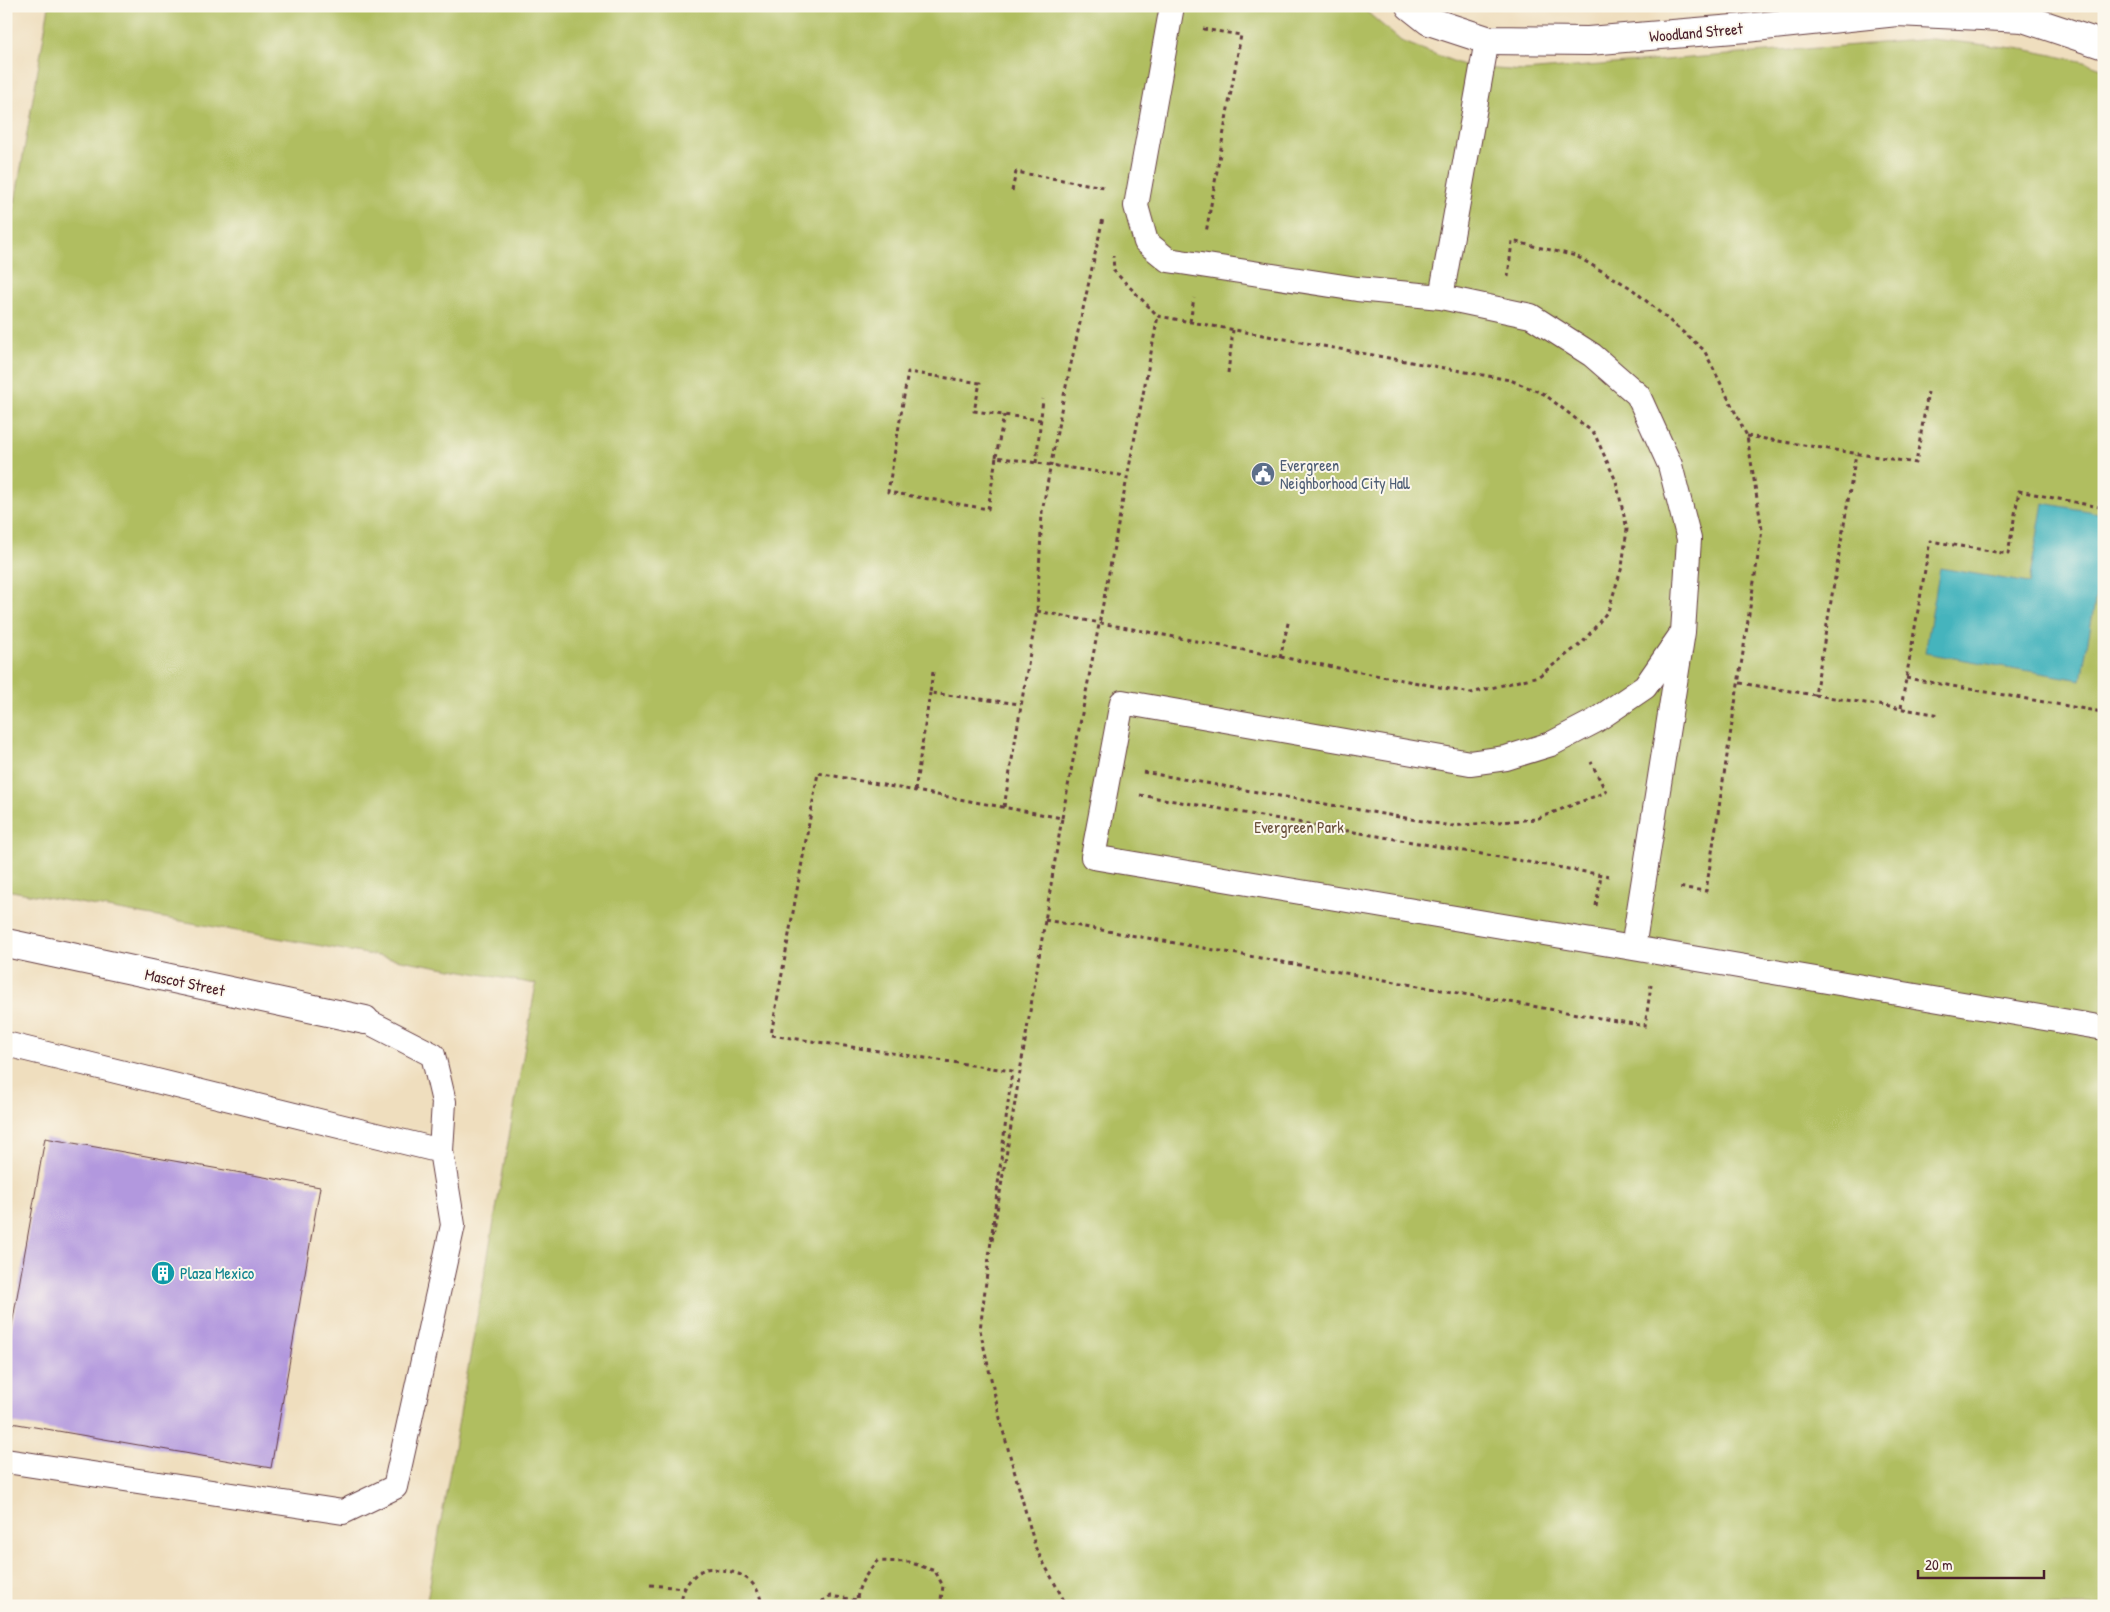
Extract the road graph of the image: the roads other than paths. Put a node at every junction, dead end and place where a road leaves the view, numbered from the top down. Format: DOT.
graph roads {
  1 [pos="1172,6"];
  2 [pos="1410,6"];
  3 [pos="1746,17"];
  4 [pos="1487,40"];
  5 [pos="2104,46"];
  6 [pos="1441,297"];
  7 [pos="1683,632"];
  8 [pos="6,943"];
  9 [pos="1633,948"];
  10 [pos="365,1020"];
  11 [pos="2104,1028"];
  12 [pos="6,1044"];
  13 [pos="441,1150"];
  14 [pos="6,1461"];
  1 -- 6 [label="lane"];
  2 -- 4 [label="street, Woodland Street"];
  3 -- 4 [label="street, Woodland Street"];
  3 -- 5 [label="street, Woodland Street"];
  4 -- 6 [label="lane"];
  6 -- 7 [label="lane"];
  7 -- 9 [label="lane"];
  7 -- 9 [label="lane"];
  8 -- 10 [label="street, Mascot Street"];
  9 -- 11 [label="lane"];
  10 -- 13 [label="lane"];
  12 -- 13 [label="lane"];
  13 -- 14 [label="lane"];
}
